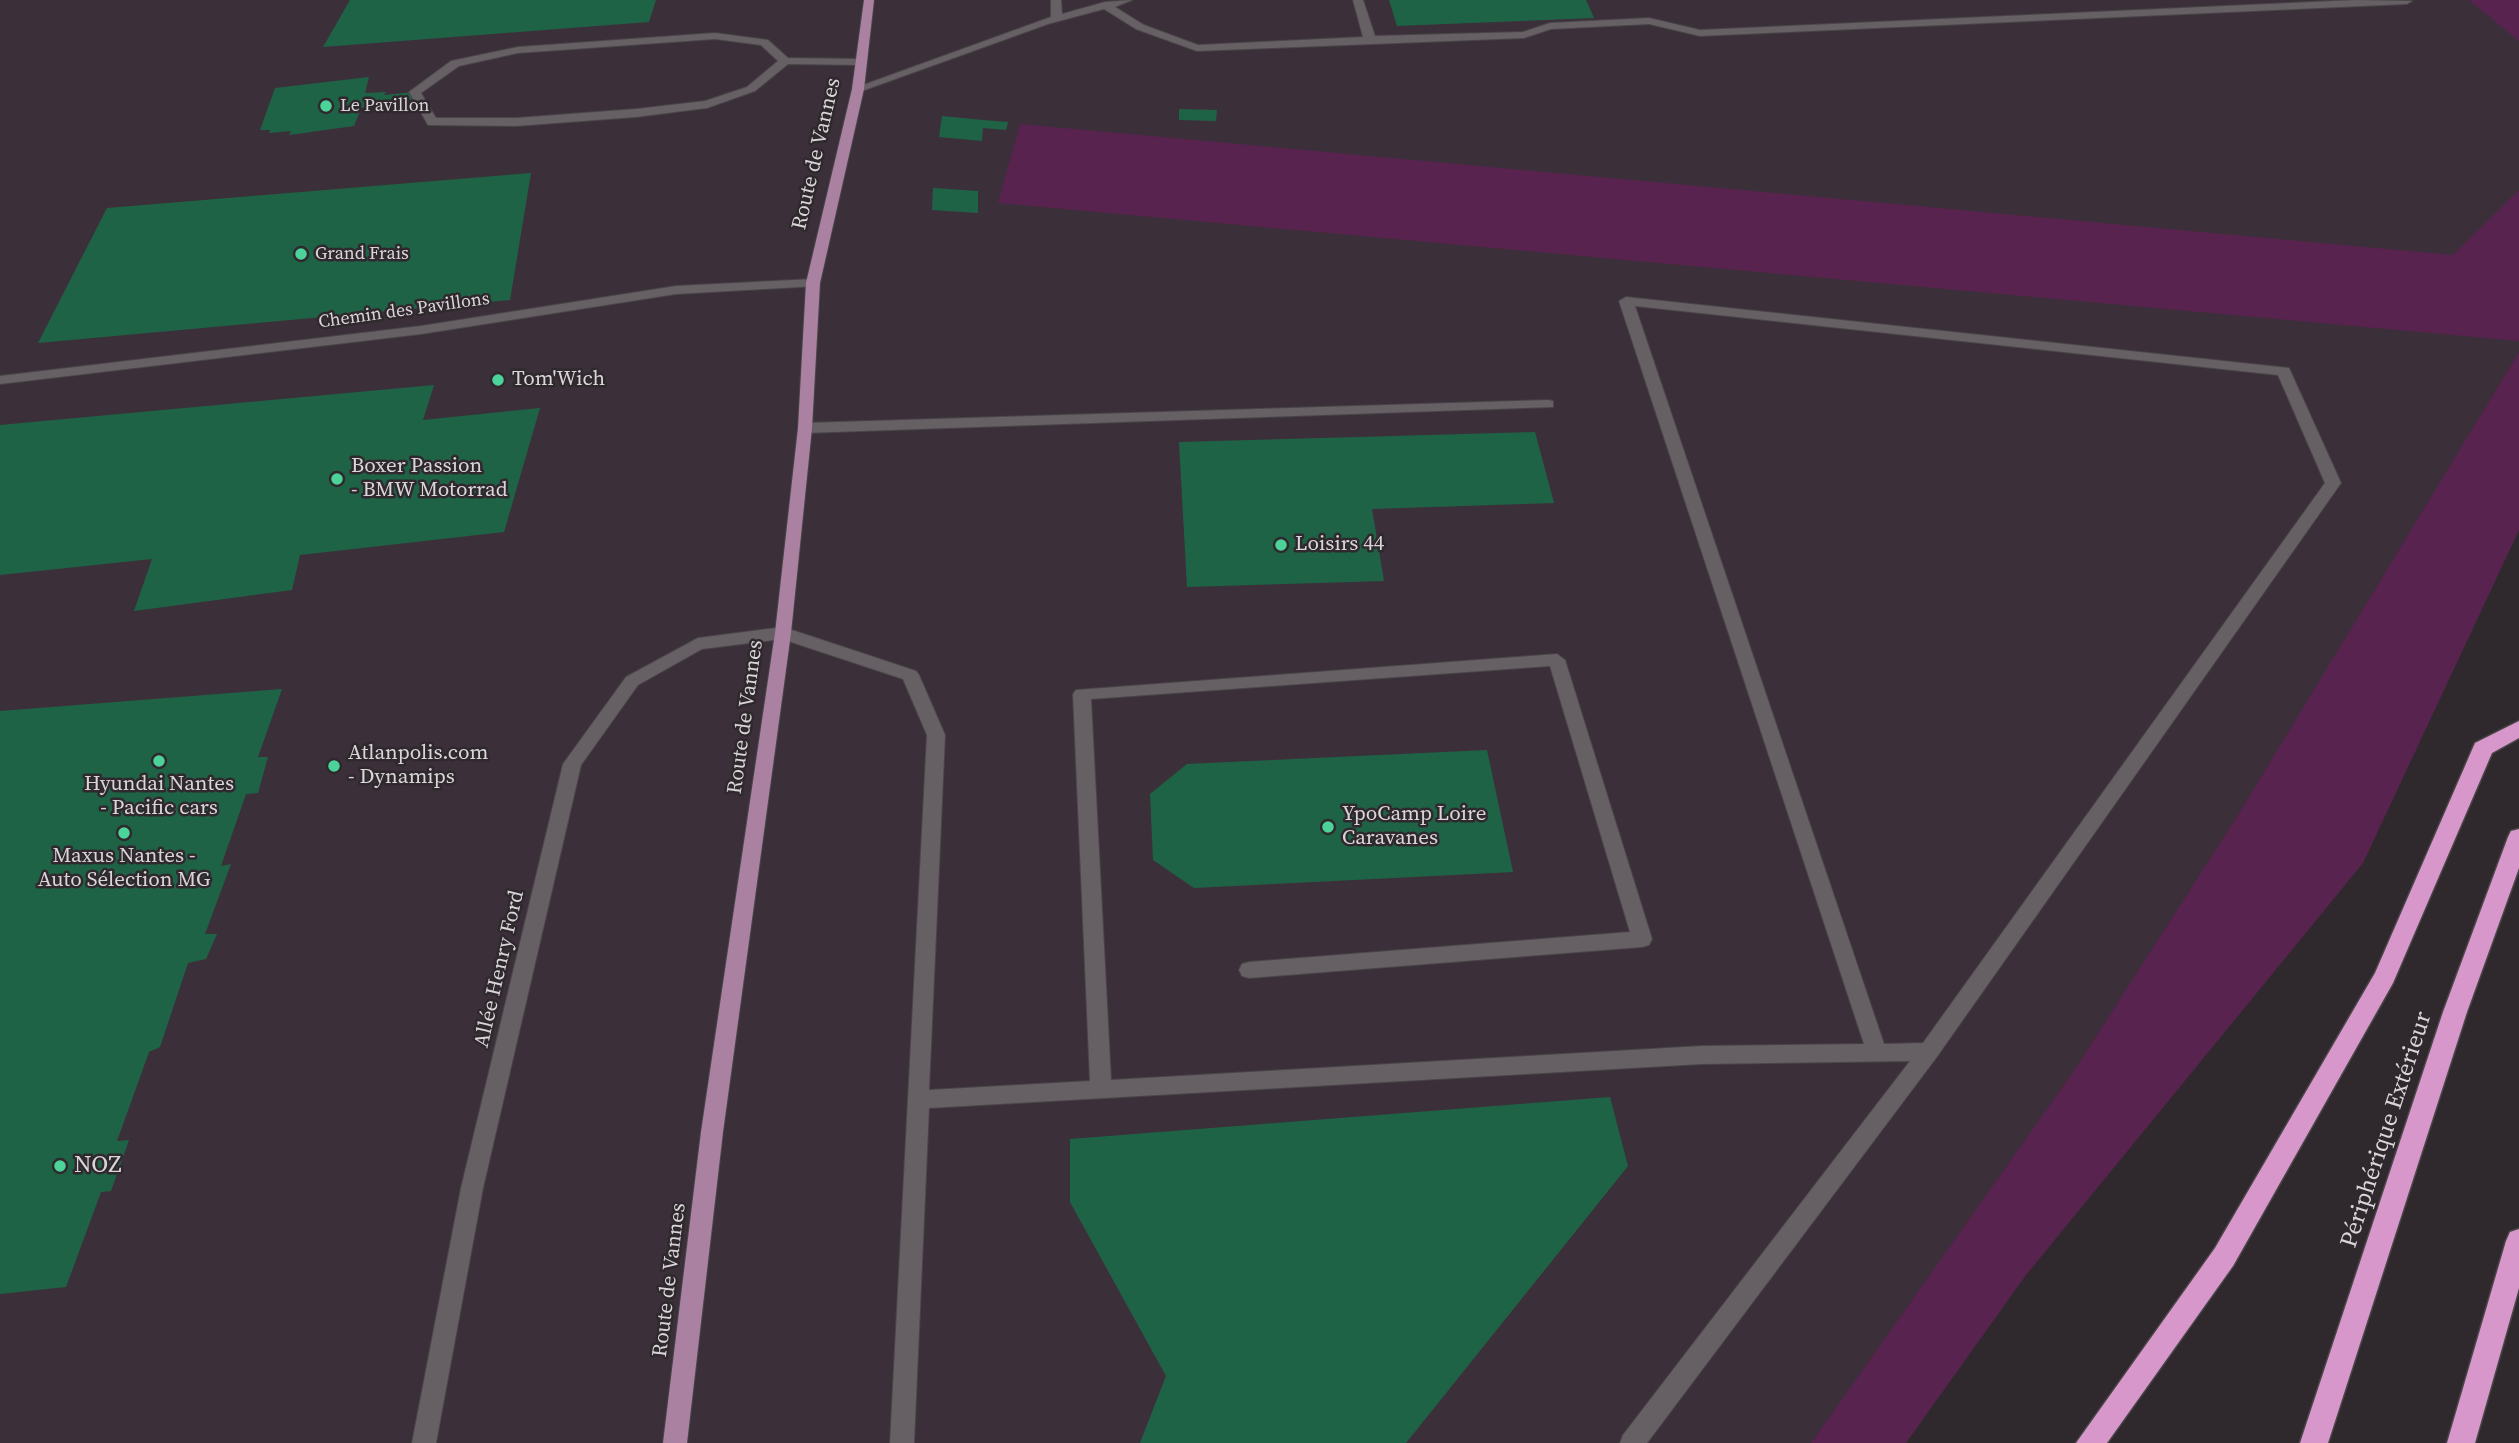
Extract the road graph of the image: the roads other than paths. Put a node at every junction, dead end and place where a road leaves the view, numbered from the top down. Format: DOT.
graph roads {
  1 [pos="869,0"];
  2 [pos="1056,0"];
  3 [pos="1127,0"];
  4 [pos="1358,0"];
  5 [pos="2407,1"];
  6 [pos="1105,5"];
  7 [pos="1056,18"];
  8 [pos="1370,40"];
  9 [pos="785,61"];
  10 [pos="861,62"];
  11 [pos="858,89"];
  12 [pos="813,283"];
  13 [pos="0,380"];
  14 [pos="1548,404"];
  15 [pos="805,428"];
  16 [pos="783,633"];
  17 [pos="2519,729"];
  18 [pos="2519,837"];
  19 [pos="1249,970"];
  20 [pos="1929,1052"];
  21 [pos="1877,1053"];
  22 [pos="1101,1091"];
  23 [pos="918,1100"];
  24 [pos="2519,1241"];
  25 [pos="424,1443"];
  26 [pos="675,1443"];
  27 [pos="902,1443"];
  28 [pos="1632,1443"];
  29 [pos="2090,1443"];
  30 [pos="2314,1443"];
  31 [pos="2461,1443"];
  1 -- 10 [label="main road, Route de Vannes"];
  2 -- 7 [label="street"];
  3 -- 6 [label="street"];
  4 -- 8 [label="street"];
  5 -- 8 [label="street"];
  6 -- 7 [label="street"];
  6 -- 8 [label="street"];
  7 -- 11 [label="street"];
  9 -- 9 [label="street"];
  9 -- 10 [label="street"];
  10 -- 11 [label="main road, Route de Vannes"];
  11 -- 12 [label="main road, Route de Vannes"];
  12 -- 13 [label="street, Chemin des Pavillons"];
  12 -- 15 [label="main road, Route de Vannes"];
  14 -- 15 [label="street"];
  15 -- 16 [label="main road, Route de Vannes"];
  16 -- 23 [label="street"];
  16 -- 25 [label="street, Allée Henry Ford"];
  16 -- 26 [label="main road, Route de Vannes"];
  17 -- 29 [label="highway"];
  18 -- 30 [label="highway, Périphérique Extérieur"];
  19 -- 22 [label="street"];
  20 -- 21 [label="street"];
  20 -- 21 [label="street"];
  20 -- 28 [label="street"];
  21 -- 22 [label="street"];
  22 -- 23 [label="street"];
  23 -- 27 [label="street"];
  24 -- 31 [label="highway"];
}
